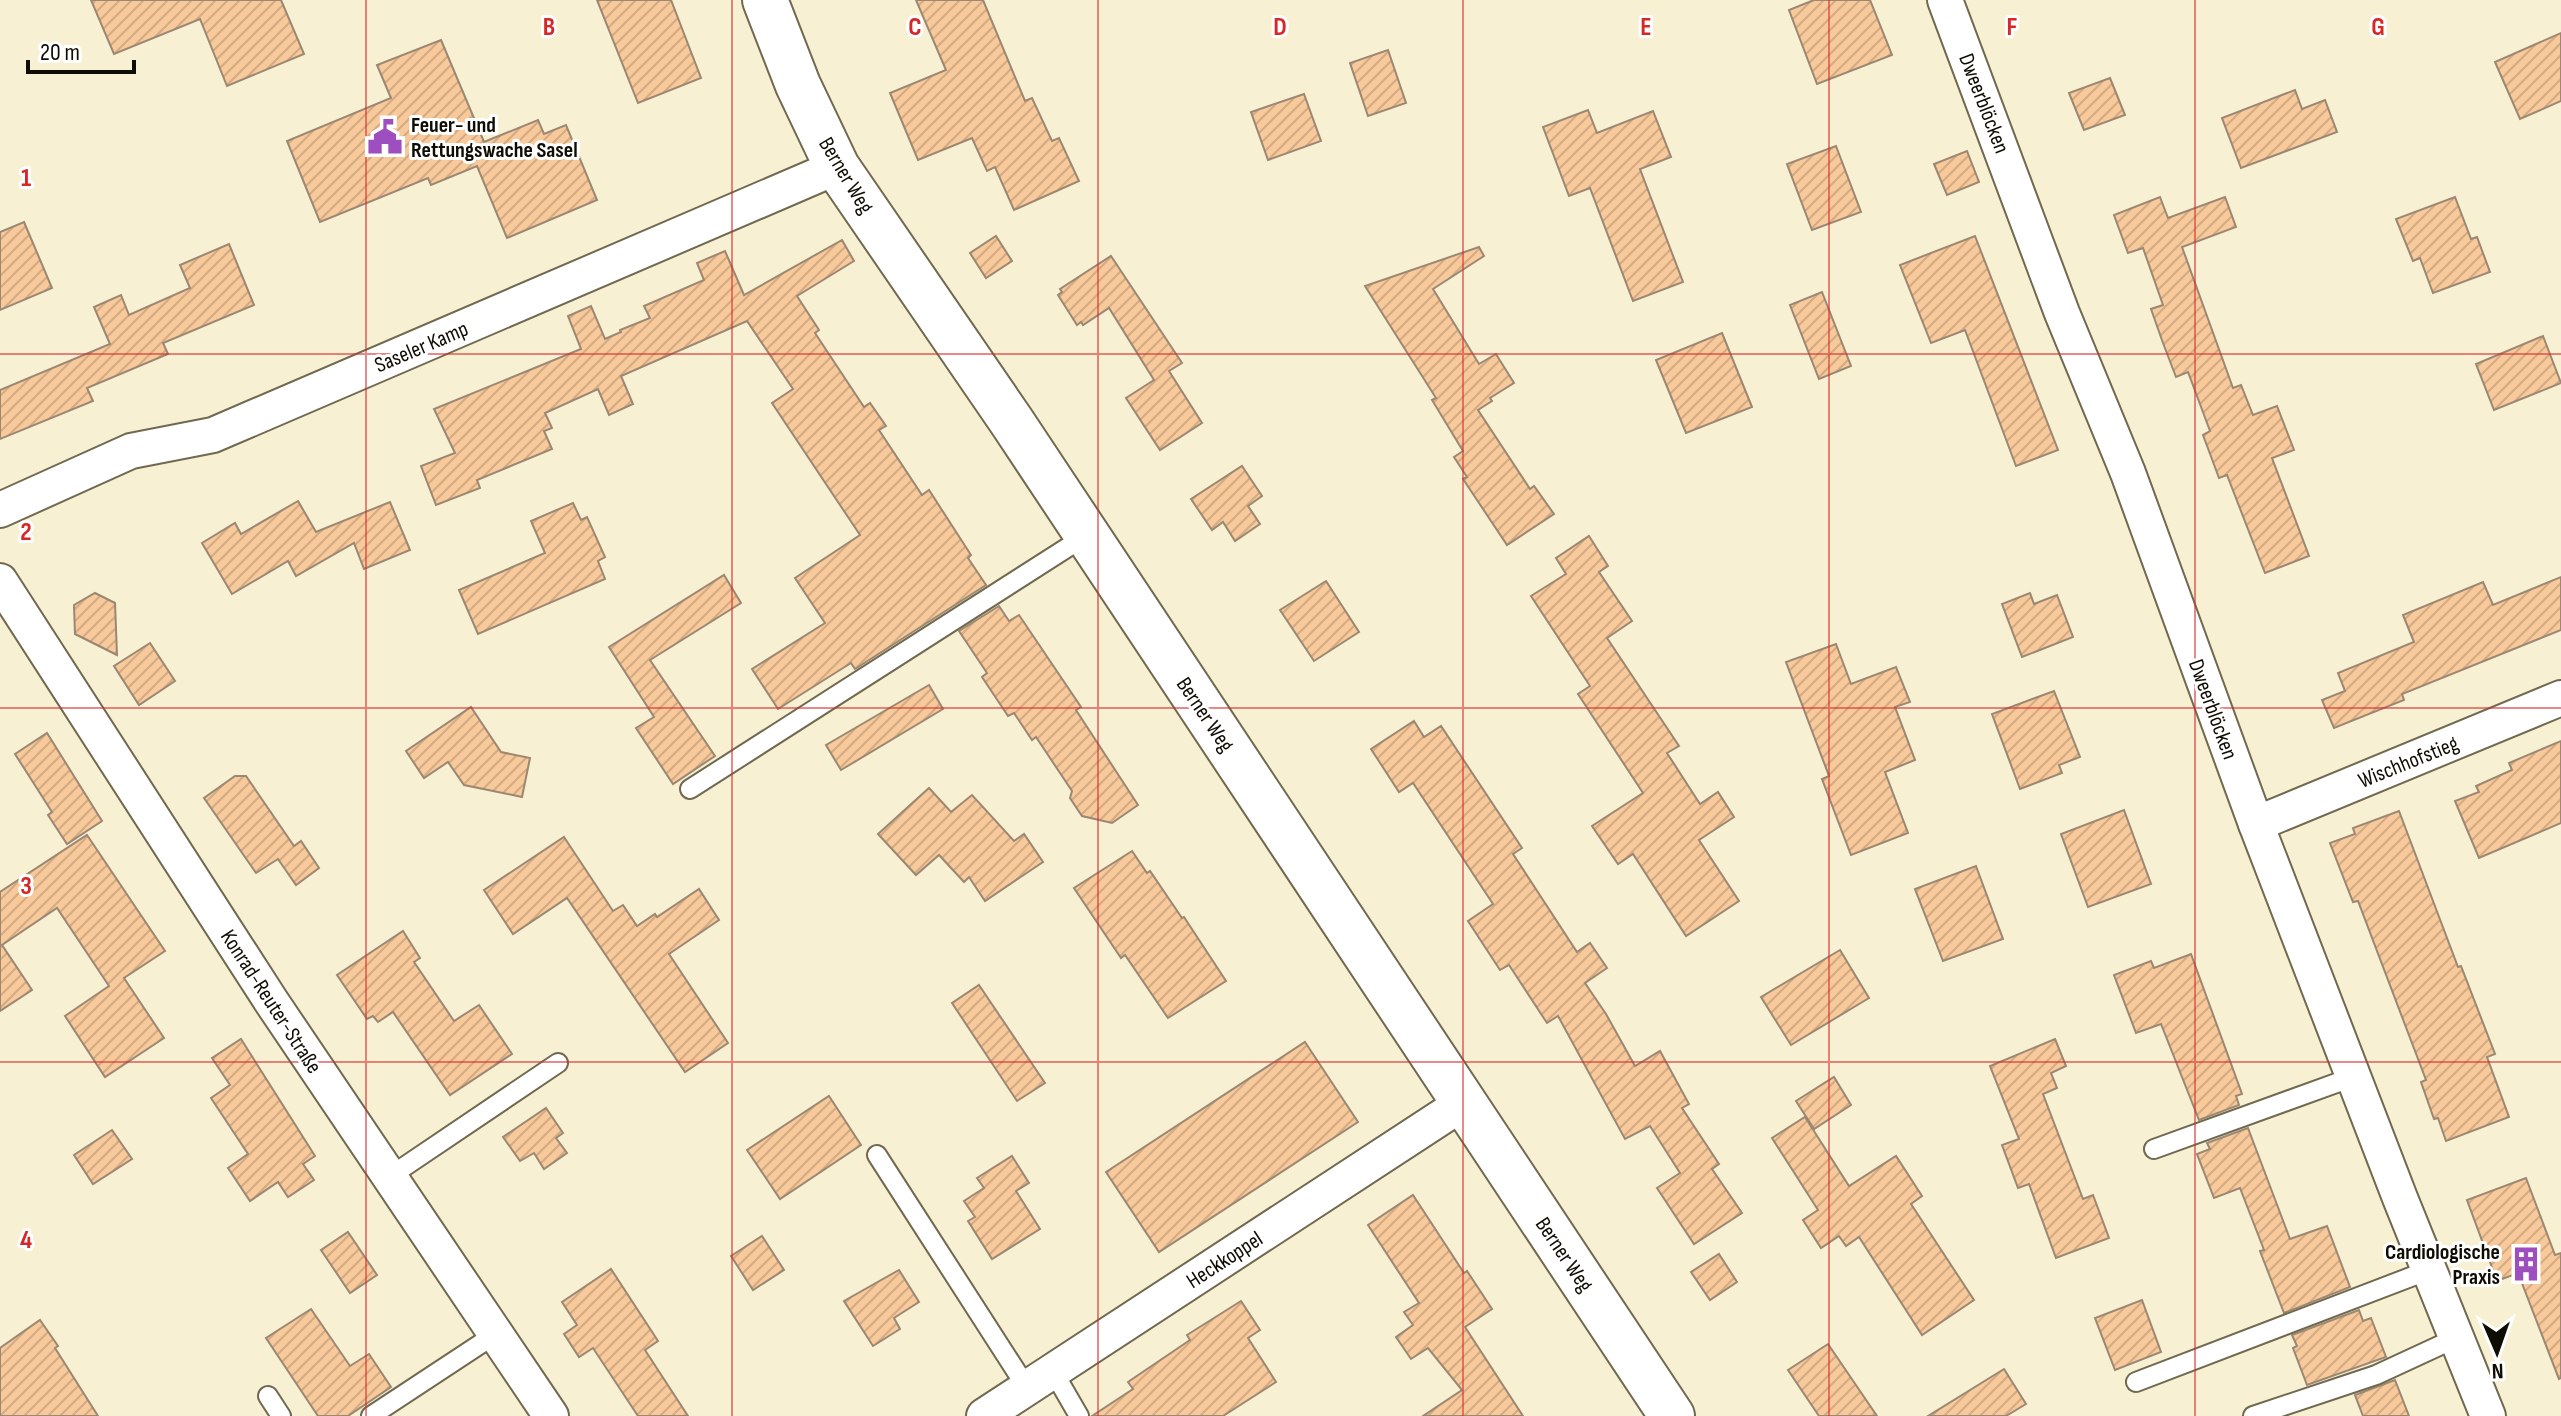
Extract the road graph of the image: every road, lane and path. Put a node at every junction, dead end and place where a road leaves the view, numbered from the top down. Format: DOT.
graph roads {
  1 [pos="765,0"];
  2 [pos="1945,0"];
  3 [pos="837,167"];
  4 [pos="0,510"];
  5 [pos="1087,535"];
  6 [pos="0,581"];
  7 [pos="2561,698"];
  8 [pos="690,789"];
  9 [pos="2256,824"];
  10 [pos="558,1063"];
  11 [pos="2353,1077"];
  12 [pos="1463,1103"];
  13 [pos="2154,1149"];
  14 [pos="877,1155"];
  15 [pos="389,1177"];
  16 [pos="2429,1270"];
  17 [pos="494,1335"];
  18 [pos="2456,1338"];
  19 [pos="1040,1380"];
  20 [pos="2136,1382"];
  21 [pos="268,1396"];
  22 [pos="281,1416"];
  23 [pos="371,1416"];
  24 [pos="551,1416"];
  25 [pos="984,1416"];
  26 [pos="1079,1416"];
  27 [pos="1672,1416"];
  28 [pos="2253,1416"];
  29 [pos="2488,1416"];
  1 -- 3 [label="street, Berner Weg"];
  2 -- 9 [label="street, Dweerblöcken"];
  3 -- 4 [label="street, Saseler Kamp"];
  3 -- 5 [label="street, Berner Weg"];
  5 -- 8 [label="lane"];
  5 -- 12 [label="street, Berner Weg"];
  6 -- 15 [label="street, Konrad-Reuter-Straße"];
  7 -- 9 [label="street, Wischhofstieg"];
  9 -- 11 [label="street, Dweerblöcken"];
  10 -- 15 [label="lane"];
  11 -- 13 [label="lane"];
  11 -- 16 [label="street, Dweerblöcken"];
  12 -- 19 [label="street, Heckkoppel"];
  12 -- 27 [label="street, Berner Weg"];
  14 -- 19 [label="lane"];
  15 -- 17 [label="street, Konrad-Reuter-Straße"];
  16 -- 18 [label="street, Dweerblöcken"];
  16 -- 20 [label="lane"];
  17 -- 23 [label="lane"];
  17 -- 24 [label="street, Konrad-Reuter-Straße"];
  18 -- 28 [label="lane"];
  18 -- 29 [label="street, Dweerblöcken"];
  19 -- 25 [label="street, Heckkoppel"];
  19 -- 26 [label="lane"];
  21 -- 22 [label="lane"];
}
